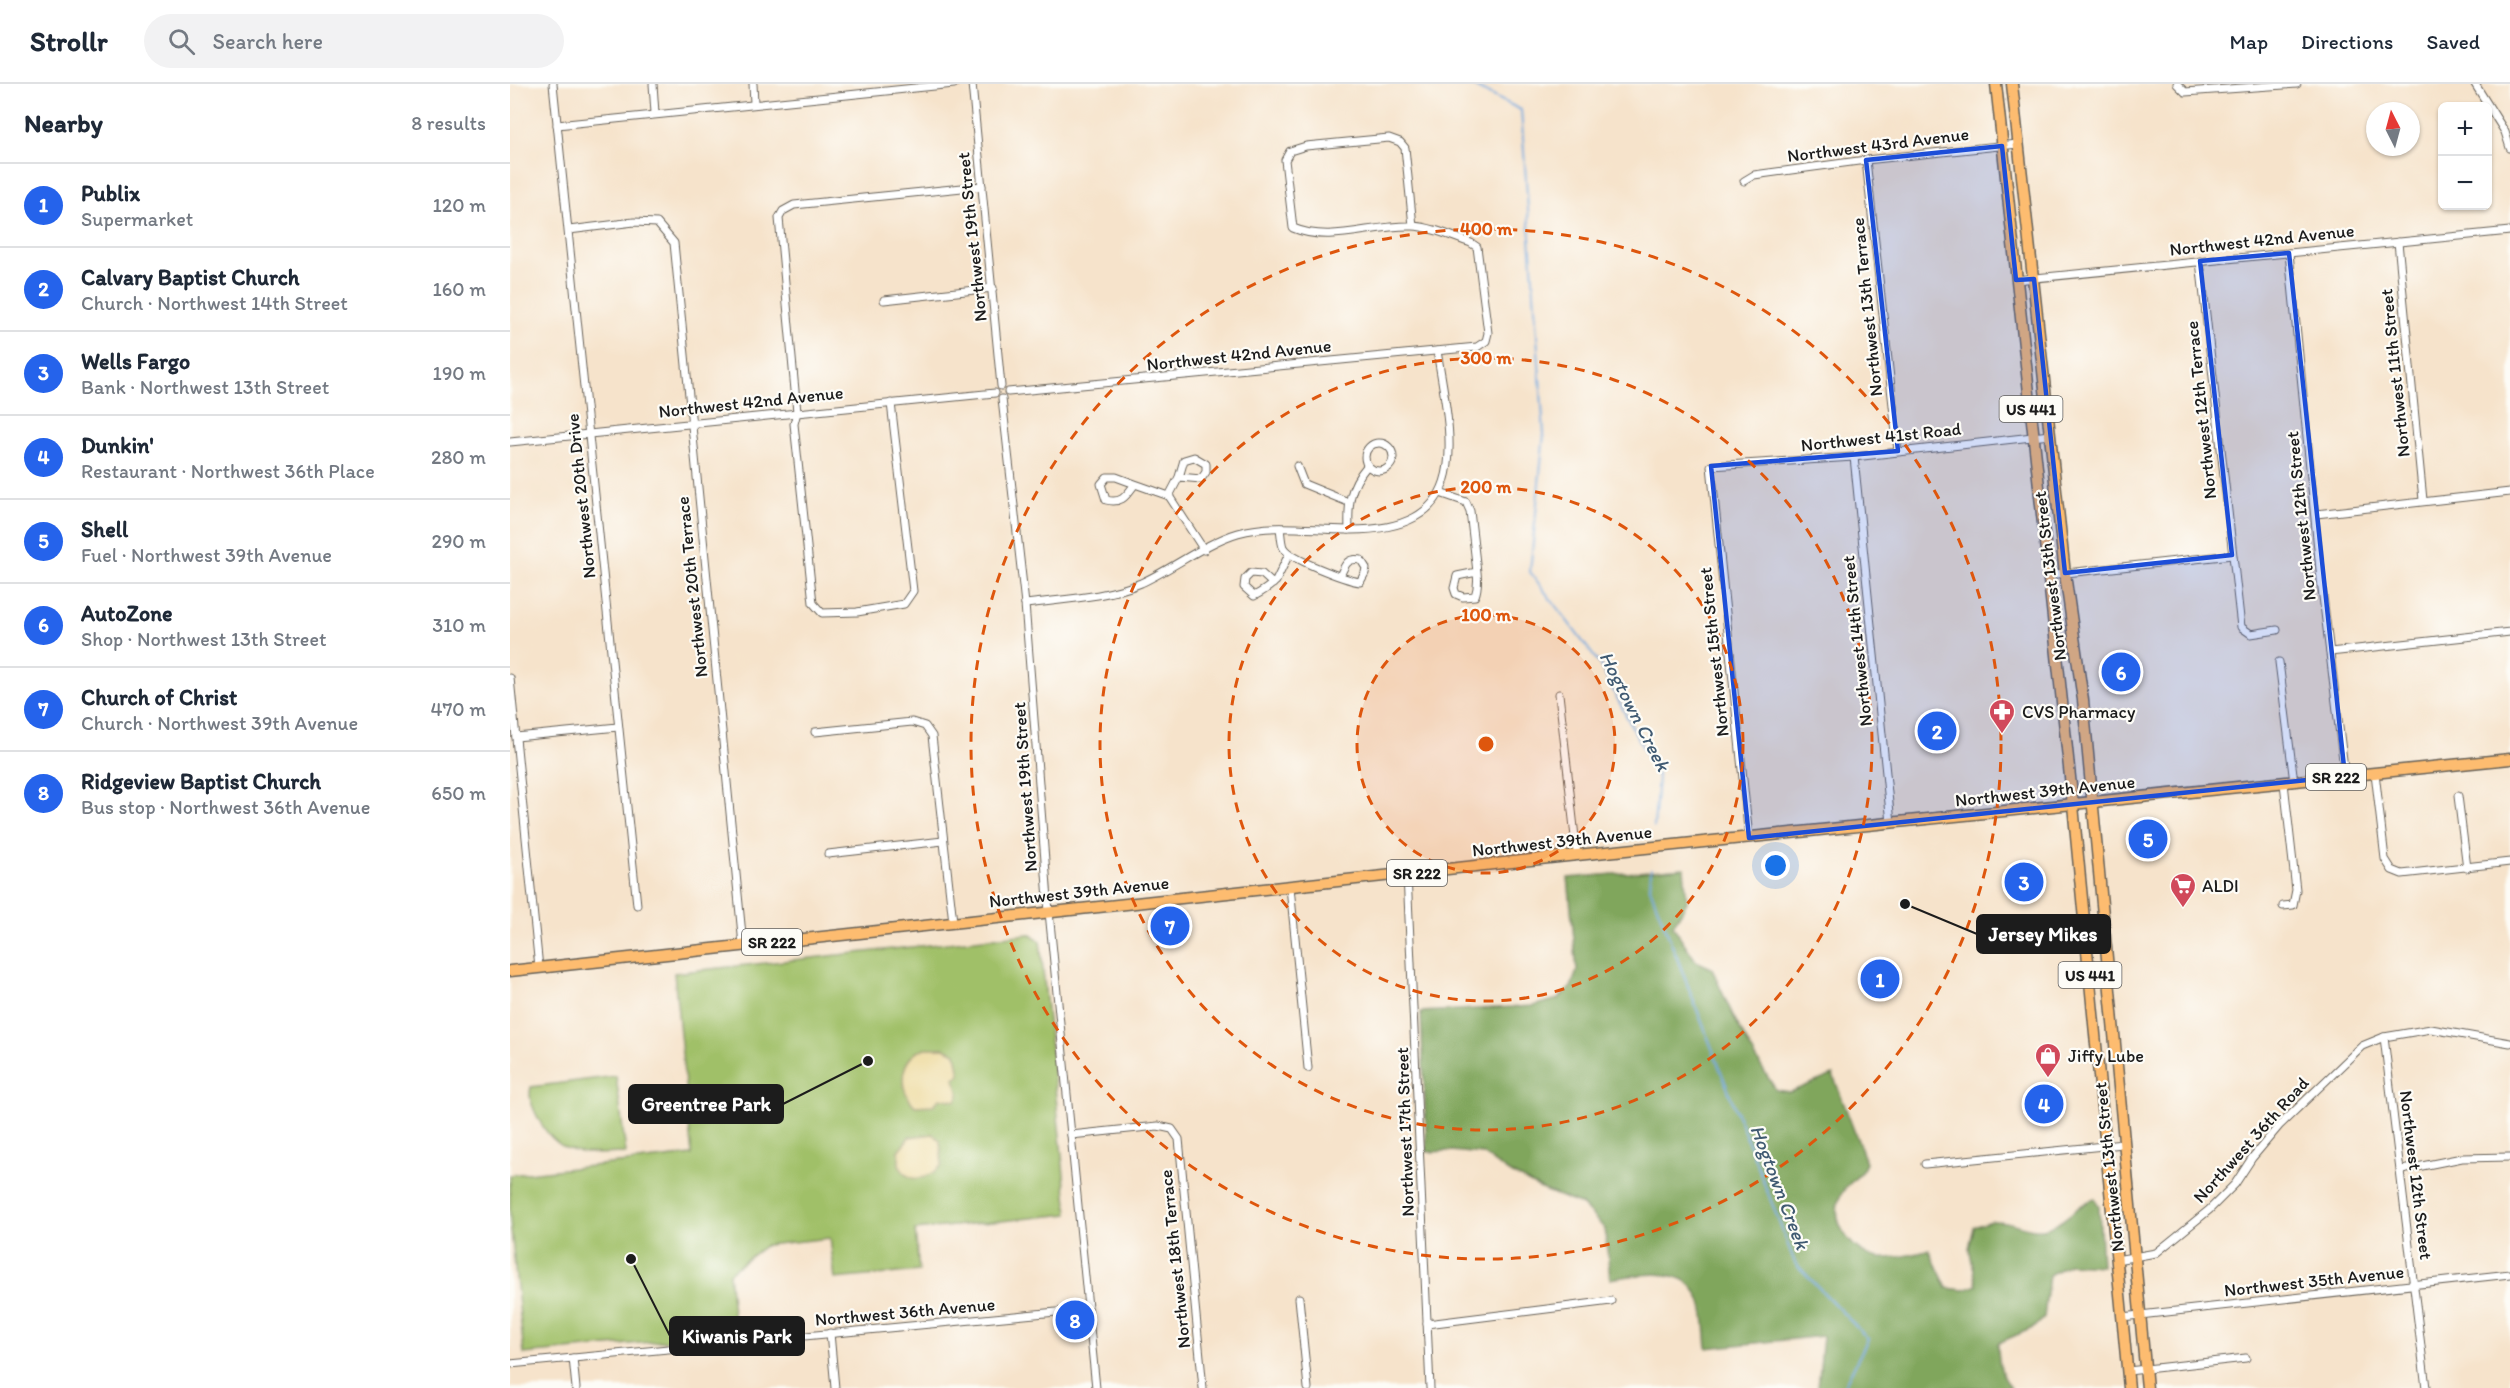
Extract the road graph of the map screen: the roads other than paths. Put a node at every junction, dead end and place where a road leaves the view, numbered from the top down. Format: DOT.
graph roads {
  1 [pos="553,84"];
  2 [pos="652,84"];
  3 [pos="753,84"];
  4 [pos="954,84"];
  5 [pos="972,84"];
  6 [pos="1996,84"];
  7 [pos="2012,84"];
  8 [pos="2176,84"];
  9 [pos="2297,84"];
  10 [pos="2475,84"];
  11 [pos="754,103"];
  12 [pos="655,113"];
  13 [pos="557,125"];
  14 [pos="2018,144"];
  15 [pos="2002,146"];
  16 [pos="2510,148"];
  17 [pos="1866,160"];
  18 [pos="1744,181"];
  19 [pos="982,186"];
  20 [pos="1413,226"];
  21 [pos="569,230"];
  22 [pos="2510,231"];
  23 [pos="2398,242"];
  24 [pos="2289,253"];
  25 [pos="2200,261"];
  26 [pos="2034,279"];
  27 [pos="2016,280"];
  28 [pos="993,288"];
  29 [pos="884,300"];
  30 [pos="1437,351"];
  31 [pos="1001,386"];
  32 [pos="1008,392"];
  33 [pos="995,393"];
  34 [pos="1002,399"];
  35 [pos="891,403"];
  36 [pos="797,412"];
  37 [pos="692,424"];
  38 [pos="590,434"];
  39 [pos="2050,435"];
  40 [pos="2033,437"];
  41 [pos="510,442"];
  42 [pos="1898,451"];
  43 [pos="1854,457"];
  44 [pos="1297,466"];
  45 [pos="1367,466"];
  46 [pos="1714,466"];
  47 [pos="1179,477"];
  48 [pos="1135,484"];
  49 [pos="2510,492"];
  50 [pos="1440,493"];
  51 [pos="1170,496"];
  52 [pos="2423,500"];
  53 [pos="1348,502"];
  54 [pos="2316,514"];
  55 [pos="1280,528"];
  56 [pos="1349,530"];
  57 [pos="1204,550"];
  58 [pos="1289,554"];
  59 [pos="2232,555"];
  60 [pos="1477,572"];
  61 [pos="2065,574"];
  62 [pos="2048,575"];
  63 [pos="1340,576"];
  64 [pos="1273,584"];
  65 [pos="1025,604"];
  66 [pos="2277,630"];
  67 [pos="2510,632"];
  68 [pos="2330,652"];
  69 [pos="2279,662"];
  70 [pos="510,678"];
  71 [pos="1559,694"];
  72 [pos="618,727"];
  73 [pos="815,732"];
  74 [pos="516,737"];
  75 [pos="2510,759"];
  76 [pos="2375,773"];
  77 [pos="2344,776"];
  78 [pos="2289,782"];
  79 [pos="2458,796"];
  80 [pos="2092,804"];
  81 [pos="2073,805"];
  82 [pos="1891,823"];
  83 [pos="1749,838"];
  84 [pos="943,841"];
  85 [pos="828,854"];
  86 [pos="1577,855"];
  87 [pos="2510,862"];
  88 [pos="2467,868"];
  89 [pos="1407,874"];
  90 [pos="1290,886"];
  91 [pos="637,905"];
  92 [pos="2283,906"];
  93 [pos="1049,912"];
  94 [pos="953,922"];
  95 [pos="743,945"];
  96 [pos="539,968"];
  97 [pos="510,971"];
  98 [pos="2384,1037"];
  99 [pos="2510,1043"];
  100 [pos="1308,1068"];
  101 [pos="1071,1135"];
  102 [pos="2123,1144"];
  103 [pos="2106,1146"];
  104 [pos="2510,1157"];
  105 [pos="1925,1164"];
  106 [pos="2402,1170"];
  107 [pos="2134,1258"];
  108 [pos="2116,1260"];
  109 [pos="2510,1274"];
  110 [pos="2415,1285"];
  111 [pos="1299,1298"];
  112 [pos="1611,1301"];
  113 [pos="1088,1309"];
  114 [pos="2140,1315"];
  115 [pos="2122,1317"];
  116 [pos="1427,1324"];
  117 [pos="830,1333"];
  118 [pos="573,1358"];
  119 [pos="2246,1358"];
  120 [pos="510,1364"];
  121 [pos="2145,1370"];
  122 [pos="2128,1371"];
  123 [pos="576,1388"];
  124 [pos="835,1388"];
  125 [pos="1096,1388"];
  126 [pos="1203,1388"];
  127 [pos="1308,1388"];
  128 [pos="1431,1388"];
  129 [pos="2129,1388"];
  130 [pos="2147,1388"];
  131 [pos="2426,1388"];
  1 -- 13 [label="street, Northwest 20th Drive"];
  2 -- 12 [label="street"];
  3 -- 11 [label="street"];
  4 -- 11 [label="street"];
  5 -- 19 [label="street, Northwest 19th Street"];
  6 -- 15 [label="main road, Northwest 13th Street / US 441"];
  7 -- 14 [label="main road, Northwest 13th Street / US 441"];
  8 -- 9 [label="street"];
  10 -- 16 [label="street"];
  11 -- 12 [label="street"];
  12 -- 13 [label="street"];
  13 -- 21 [label="street, Northwest 20th Drive"];
  14 -- 15 [label="street, Northwest 43rd Avenue"];
  14 -- 26 [label="main road, Northwest 13th Street / US 441"];
  15 -- 17 [label="street, Northwest 43rd Avenue"];
  15 -- 27 [label="main road, Northwest 13th Street / US 441"];
  17 -- 18 [label="street, Northwest 43rd Avenue"];
  17 -- 42 [label="street, Northwest 13th Terrace"];
  19 -- 28 [label="street, Northwest 19th Street"];
  19 -- 36 [label="street"];
  20 -- 20 [label="street"];
  20 -- 30 [label="street, Northwest 42nd Avenue"];
  21 -- 37 [label="street, Northwest 20th Terrace"];
  21 -- 38 [label="street, Northwest 20th Drive"];
  22 -- 23 [label="street, Northwest 42nd Avenue"];
  23 -- 24 [label="street, Northwest 42nd Avenue"];
  23 -- 52 [label="street, Northwest 11th Street"];
  24 -- 25 [label="street, Northwest 42nd Avenue"];
  24 -- 54 [label="street, Northwest 12th Street"];
  25 -- 26 [label="street, Northwest 42nd Avenue"];
  25 -- 59 [label="street, Northwest 12th Terrace"];
  26 -- 27 [label="street, Northwest 42nd Avenue"];
  26 -- 39 [label="main road, Northwest 13th Street / US 441"];
  27 -- 40 [label="main road, Northwest 13th Street / US 441"];
  28 -- 29 [label="street"];
  28 -- 31 [label="street, Northwest 19th Street"];
  30 -- 32 [label="street, Northwest 42nd Avenue"];
  30 -- 50 [label="street"];
  31 -- 32 [label="street"];
  31 -- 33 [label="street"];
  32 -- 34 [label="street"];
  33 -- 34 [label="street"];
  33 -- 35 [label="street, Northwest 42nd Avenue"];
  34 -- 65 [label="street, Northwest 19th Street"];
  35 -- 36 [label="street, Northwest 42nd Avenue"];
  35 -- 36 [label="street"];
  36 -- 37 [label="street, Northwest 42nd Avenue"];
  37 -- 38 [label="street, Northwest 42nd Avenue"];
  37 -- 95 [label="street, Northwest 20th Terrace"];
  38 -- 41 [label="street, Northwest 42nd Avenue"];
  38 -- 72 [label="street, Northwest 20th Drive"];
  39 -- 40 [label="street, Northwest 41st Road"];
  39 -- 61 [label="main road, Northwest 13th Street / US 441"];
  40 -- 42 [label="street, Northwest 41st Road"];
  40 -- 62 [label="main road, Northwest 13th Street / US 441"];
  42 -- 43 [label="street, Northwest 41st Road"];
  43 -- 46 [label="street, Northwest 41st Road"];
  43 -- 82 [label="street, Northwest 14th Street"];
  44 -- 53 [label="street"];
  45 -- 45 [label="street"];
  45 -- 53 [label="street"];
  46 -- 83 [label="street, Northwest 15th Street"];
  47 -- 51 [label="street"];
  48 -- 48 [label="street"];
  48 -- 51 [label="street"];
  49 -- 52 [label="street"];
  50 -- 56 [label="street"];
  50 -- 60 [label="street"];
  51 -- 57 [label="street"];
  52 -- 54 [label="street"];
  53 -- 56 [label="street"];
  54 -- 68 [label="street, Northwest 12th Street"];
  55 -- 56 [label="street"];
  55 -- 57 [label="street"];
  55 -- 58 [label="street"];
  57 -- 65 [label="street"];
  58 -- 63 [label="street"];
  58 -- 64 [label="street"];
  59 -- 61 [label="street"];
  59 -- 66 [label="street, Northwest 12th Terrace"];
  61 -- 62 [label="street"];
  61 -- 80 [label="main road, Northwest 13th Street / US 441"];
  62 -- 81 [label="main road, Northwest 13th Street / US 441"];
  65 -- 93 [label="street, Northwest 19th Street"];
  67 -- 68 [label="street"];
  68 -- 77 [label="street, Northwest 12th Street"];
  69 -- 78 [label="street"];
  70 -- 74 [label="street"];
  71 -- 86 [label="street"];
  72 -- 74 [label="street"];
  72 -- 91 [label="street, Northwest 20th Drive"];
  73 -- 84 [label="street"];
  74 -- 96 [label="street"];
  75 -- 76 [label="main road, Northwest 39th Avenue / SR 222"];
  76 -- 77 [label="main road, Northwest 39th Avenue / SR 222"];
  76 -- 88 [label="street"];
  77 -- 78 [label="main road, Northwest 39th Avenue / SR 222"];
  78 -- 80 [label="main road, Northwest 39th Avenue / SR 222"];
  78 -- 92 [label="street"];
  79 -- 88 [label="street"];
  80 -- 81 [label="main road, Northwest 39th Avenue / SR 222"];
  80 -- 102 [label="main road, Northwest 13th Street / US 441"];
  81 -- 82 [label="main road, Northwest 39th Avenue / SR 222"];
  81 -- 103 [label="main road, Northwest 13th Street / US 441"];
  82 -- 83 [label="main road, Northwest 39th Avenue / SR 222"];
  83 -- 86 [label="main road, Northwest 39th Avenue / SR 222"];
  84 -- 85 [label="street"];
  84 -- 94 [label="street"];
  86 -- 89 [label="main road, Northwest 39th Avenue / SR 222"];
  87 -- 88 [label="street"];
  89 -- 90 [label="main road, Northwest 39th Avenue / SR 222"];
  89 -- 116 [label="street, Northwest 17th Street"];
  90 -- 93 [label="main road, Northwest 39th Avenue / SR 222"];
  90 -- 100 [label="street"];
  93 -- 94 [label="main road, Northwest 39th Avenue / SR 222"];
  93 -- 101 [label="street, Northwest 19th Street"];
  94 -- 95 [label="main road, Northwest 39th Avenue / SR 222"];
  95 -- 96 [label="main road, Northwest 39th Avenue / SR 222"];
  96 -- 97 [label="main road, Northwest 39th Avenue / SR 222"];
  98 -- 99 [label="street, Northwest 36th Road"];
  98 -- 106 [label="street, Northwest 12th Street"];
  98 -- 107 [label="street, Northwest 36th Road"];
  101 -- 113 [label="street, Northwest 19th Street"];
  101 -- 126 [label="street, Northwest 18th Terrace"];
  102 -- 103 [label="street"];
  102 -- 107 [label="main road, Northwest 13th Street / US 441"];
  103 -- 105 [label="street"];
  103 -- 108 [label="main road, Northwest 13th Street / US 441"];
  104 -- 106 [label="street"];
  106 -- 110 [label="street, Northwest 12th Street"];
  107 -- 108 [label="street, Northwest 36th Road"];
  107 -- 114 [label="main road, Northwest 13th Street / US 441"];
  108 -- 115 [label="main road, Northwest 13th Street / US 441"];
  109 -- 110 [label="street, Northwest 35th Avenue"];
  110 -- 114 [label="street, Northwest 35th Avenue"];
  110 -- 131 [label="street, Northwest 12th Street"];
  111 -- 127 [label="street"];
  112 -- 116 [label="street"];
  113 -- 117 [label="street, Northwest 36th Avenue"];
  113 -- 125 [label="street, Northwest 19th Street"];
  114 -- 115 [label="street, Northwest 35th Avenue"];
  114 -- 121 [label="main road, Northwest 13th Street / US 441"];
  115 -- 122 [label="main road, Northwest 13th Street / US 441"];
  116 -- 128 [label="street, Northwest 17th Street"];
  117 -- 118 [label="street, Northwest 36th Avenue"];
  117 -- 124 [label="street"];
  118 -- 120 [label="street, Northwest 36th Avenue"];
  118 -- 123 [label="street"];
  119 -- 121 [label="street"];
  121 -- 122 [label="street"];
  121 -- 130 [label="main road, Northwest 13th Street / US 441"];
  122 -- 129 [label="main road, Northwest 13th Street / US 441"];
}
